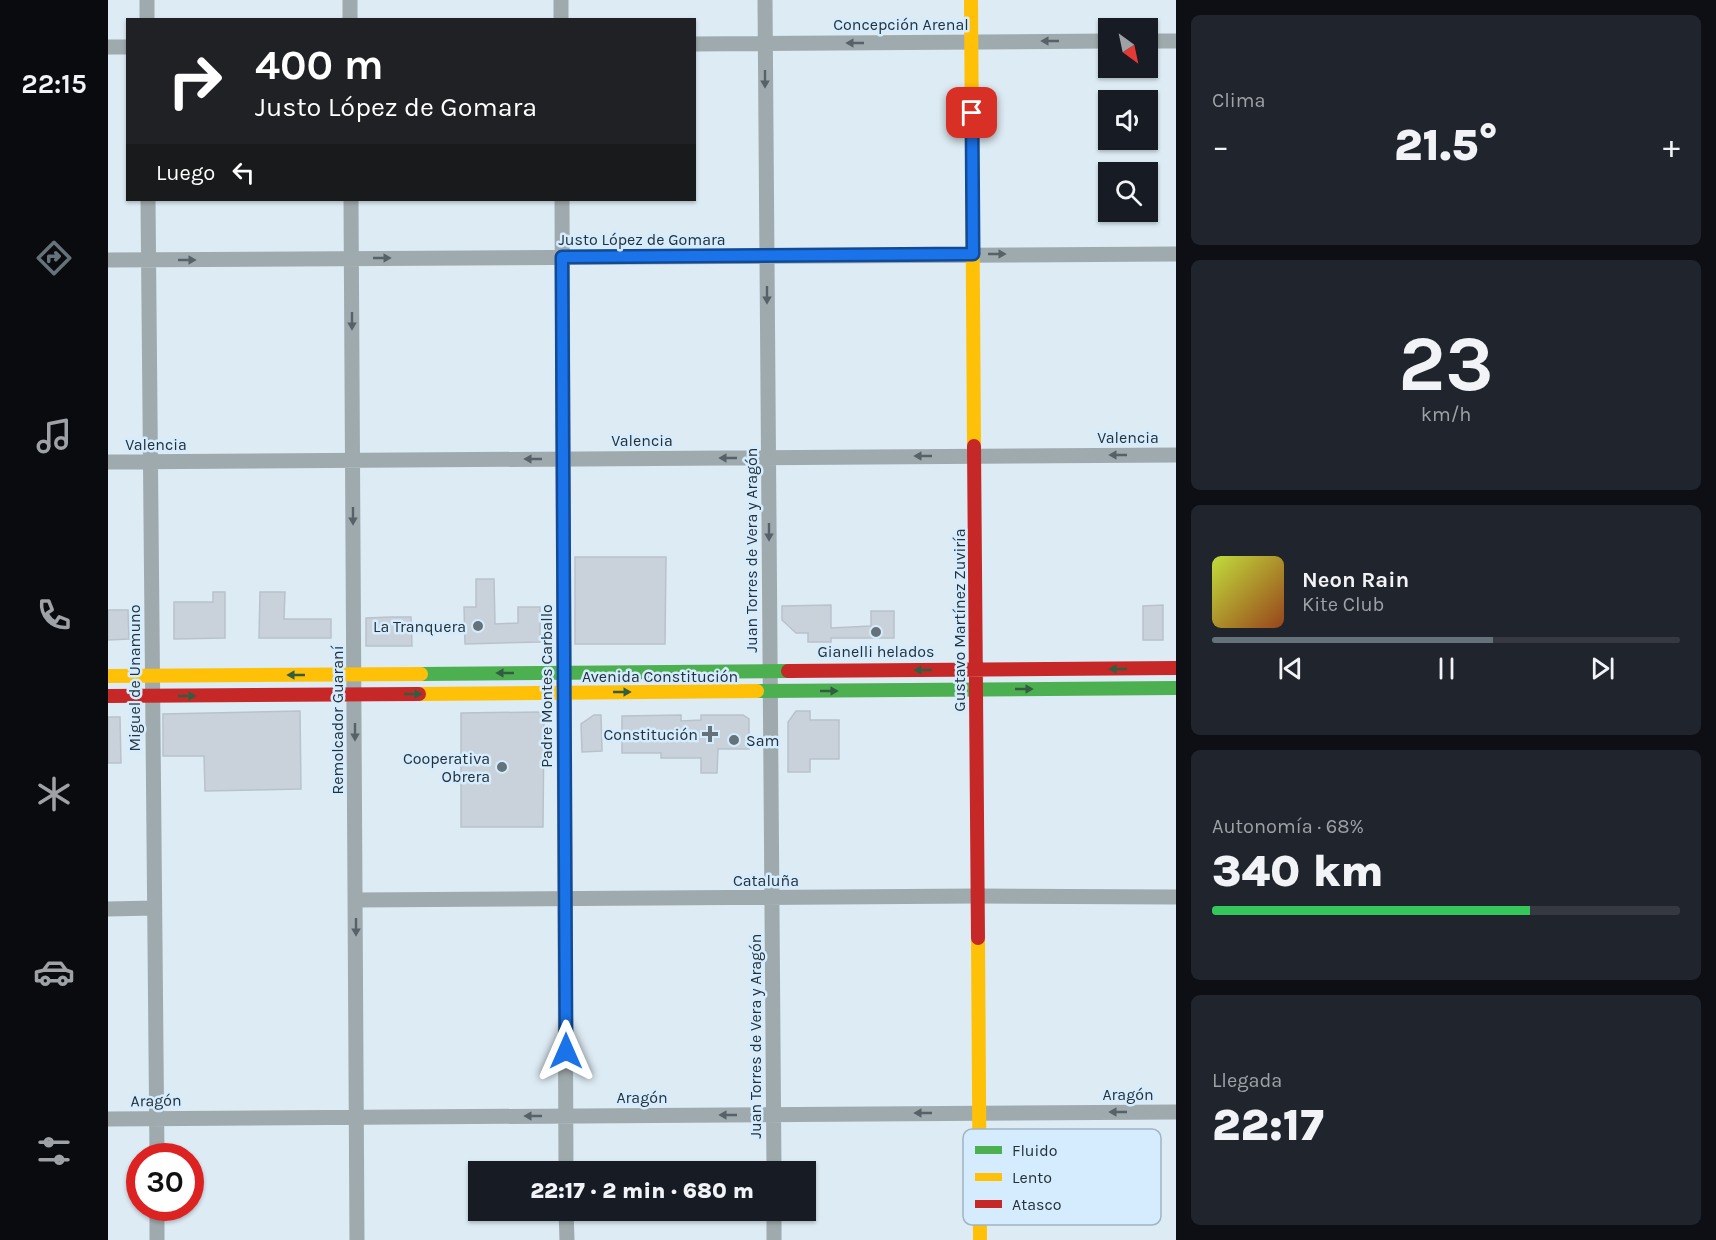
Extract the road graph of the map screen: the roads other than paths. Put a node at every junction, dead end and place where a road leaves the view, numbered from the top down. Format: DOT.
graph roads {
  1 [pos="147,0"];
  2 [pos="350,0"];
  3 [pos="561,0"];
  4 [pos="765,0"];
  5 [pos="971,0"];
  6 [pos="147,18"];
  7 [pos="350,18"];
  8 [pos="561,18"];
  9 [pos="1176,40"];
  10 [pos="1098,41"];
  11 [pos="1158,41"];
  12 [pos="971,42"];
  13 [pos="765,43"];
  14 [pos="696,44"];
  15 [pos="108,47"];
  16 [pos="126,47"];
  17 [pos="148,201"];
  18 [pos="351,201"];
  19 [pos="561,201"];
  20 [pos="973,254"];
  21 [pos="1176,254"];
  22 [pos="767,256"];
  23 [pos="562,257"];
  24 [pos="351,259"];
  25 [pos="108,260"];
  26 [pos="149,260"];
  27 [pos="1176,454"];
  28 [pos="974,456"];
  29 [pos="768,458"];
  30 [pos="563,459"];
  31 [pos="353,461"];
  32 [pos="108,462"];
  33 [pos="151,462"];
  34 [pos="1176,668"];
  35 [pos="976,670"];
  36 [pos="770,671"];
  37 [pos="564,673"];
  38 [pos="354,674"];
  39 [pos="108,676"];
  40 [pos="152,676"];
  41 [pos="1176,688"];
  42 [pos="976,690"];
  43 [pos="770,691"];
  44 [pos="564,693"];
  45 [pos="354,694"];
  46 [pos="108,696"];
  47 [pos="152,696"];
  48 [pos="977,896"];
  49 [pos="1176,897"];
  50 [pos="772,898"];
  51 [pos="565,899"];
  52 [pos="356,900"];
  53 [pos="154,908"];
  54 [pos="108,909"];
  55 [pos="1176,1112"];
  56 [pos="979,1113"];
  57 [pos="773,1114"];
  58 [pos="566,1116"];
  59 [pos="357,1117"];
  60 [pos="156,1118"];
  61 [pos="108,1119"];
  62 [pos="979,1129"];
  63 [pos="157,1143"];
  64 [pos="566,1161"];
  65 [pos="774,1161"];
  66 [pos="157,1221"];
  67 [pos="566,1221"];
  68 [pos="774,1221"];
  69 [pos="980,1225"];
  70 [pos="157,1240"];
  71 [pos="357,1240"];
  72 [pos="567,1240"];
  73 [pos="774,1240"];
  74 [pos="980,1240"];
  1 -- 6 [label="street"];
  2 -- 7 [label="street"];
  3 -- 8 [label="street"];
  4 -- 13 [label="street, Juan Torres de Vera y Aragón"];
  5 -- 12 [label="main road, Gustavo Martínez Zuviría"];
  9 -- 11 [label="street"];
  10 -- 12 [label="street, Concepción Arenal, one-way"];
  12 -- 13 [label="street, Concepción Arenal, one-way"];
  12 -- 20 [label="main road, Gustavo Martínez Zuviría"];
  13 -- 14 [label="street, Concepción Arenal"];
  13 -- 22 [label="street, Juan Torres de Vera y Aragón, one-way"];
  15 -- 16 [label="street"];
  17 -- 26 [label="street, Miguel de Unamuno"];
  18 -- 24 [label="street, Remolcador Guaraní"];
  19 -- 23 [label="street, Padre Montes Carballo"];
  20 -- 21 [label="street, Justo López de Gomara, one-way"];
  20 -- 22 [label="street, Justo López de Gomara"];
  20 -- 28 [label="main road, Gustavo Martínez Zuviría"];
  22 -- 23 [label="street, Justo López de Gomara"];
  22 -- 29 [label="street, Juan Torres de Vera y Aragón, one-way"];
  24 -- 23 [label="street, Justo López de Gomara, one-way"];
  23 -- 30 [label="street, Padre Montes Carballo"];
  26 -- 24 [label="street, Justo López de Gomara, one-way"];
  24 -- 31 [label="street, Remolcador Guaraní, one-way"];
  25 -- 26 [label="street, Justo López de Gomara"];
  26 -- 33 [label="street, Miguel de Unamuno"];
  27 -- 28 [label="street, Valencia, one-way"];
  28 -- 29 [label="street, Valencia, one-way"];
  28 -- 35 [label="main road, Gustavo Martínez Zuviría"];
  29 -- 30 [label="street, Valencia, one-way"];
  29 -- 36 [label="street, Juan Torres de Vera y Aragón, one-way"];
  30 -- 31 [label="street, Valencia, one-way"];
  30 -- 37 [label="street, Padre Montes Carballo"];
  31 -- 33 [label="street, Valencia"];
  31 -- 38 [label="street, Remolcador Guaraní, one-way"];
  32 -- 33 [label="street, Valencia"];
  33 -- 40 [label="street, Miguel de Unamuno"];
  34 -- 35 [label="main road, Avenida Constitución, one-way"];
  35 -- 36 [label="main road, Avenida Constitución, one-way"];
  35 -- 42 [label="main road, Gustavo Martínez Zuviría"];
  36 -- 37 [label="main road, Avenida Constitución"];
  36 -- 43 [label="street, Juan Torres de Vera y Aragón"];
  37 -- 38 [label="main road, Avenida Constitución, one-way"];
  37 -- 44 [label="street, Padre Montes Carballo"];
  38 -- 40 [label="main road, Avenida Constitución, one-way"];
  38 -- 45 [label="street, Remolcador Guaraní"];
  39 -- 40 [label="main road, Avenida Constitución"];
  40 -- 47 [label="street, Miguel de Unamuno"];
  42 -- 41 [label="main road, Avenida Constitución, one-way"];
  43 -- 42 [label="main road, Avenida Constitución, one-way"];
  42 -- 48 [label="main road, Gustavo Martínez Zuviría"];
  44 -- 43 [label="main road, Avenida Constitución, one-way"];
  43 -- 50 [label="street, Juan Torres de Vera y Aragón"];
  45 -- 44 [label="main road, Avenida Constitución, one-way"];
  44 -- 51 [label="street, Padre Montes Carballo"];
  47 -- 45 [label="main road, Avenida Constitución, one-way"];
  45 -- 52 [label="street, Remolcador Guaraní, one-way"];
  46 -- 47 [label="main road, Avenida Constitución"];
  47 -- 53 [label="street, Miguel de Unamuno"];
  48 -- 49 [label="street, Cataluña"];
  48 -- 50 [label="street, Cataluña"];
  48 -- 56 [label="main road, Gustavo Martínez Zuviría"];
  50 -- 51 [label="street, Cataluña"];
  50 -- 57 [label="street, Juan Torres de Vera y Aragón"];
  51 -- 52 [label="street, Cataluña"];
  51 -- 58 [label="street, Padre Montes Carballo"];
  52 -- 59 [label="street, Remolcador Guaraní, one-way"];
  53 -- 54 [label="street"];
  53 -- 60 [label="street, Miguel de Unamuno"];
  55 -- 56 [label="street, Aragón, one-way"];
  56 -- 57 [label="street, Aragón, one-way"];
  56 -- 62 [label="main road, Gustavo Martínez Zuviría"];
  57 -- 58 [label="street, Aragón, one-way"];
  57 -- 65 [label="street, Juan Torres de Vera y Aragón"];
  58 -- 59 [label="street, Aragón, one-way"];
  58 -- 64 [label="street, Padre Montes Carballo"];
  59 -- 60 [label="street, Aragón"];
  59 -- 71 [label="street, Remolcador Guaraní"];
  60 -- 61 [label="street, Aragón"];
  60 -- 63 [label="street, Miguel de Unamuno"];
  66 -- 70 [label="street"];
  67 -- 72 [label="street"];
  68 -- 73 [label="street"];
  69 -- 74 [label="main road, Gustavo Martínez Zuviría"];
}
